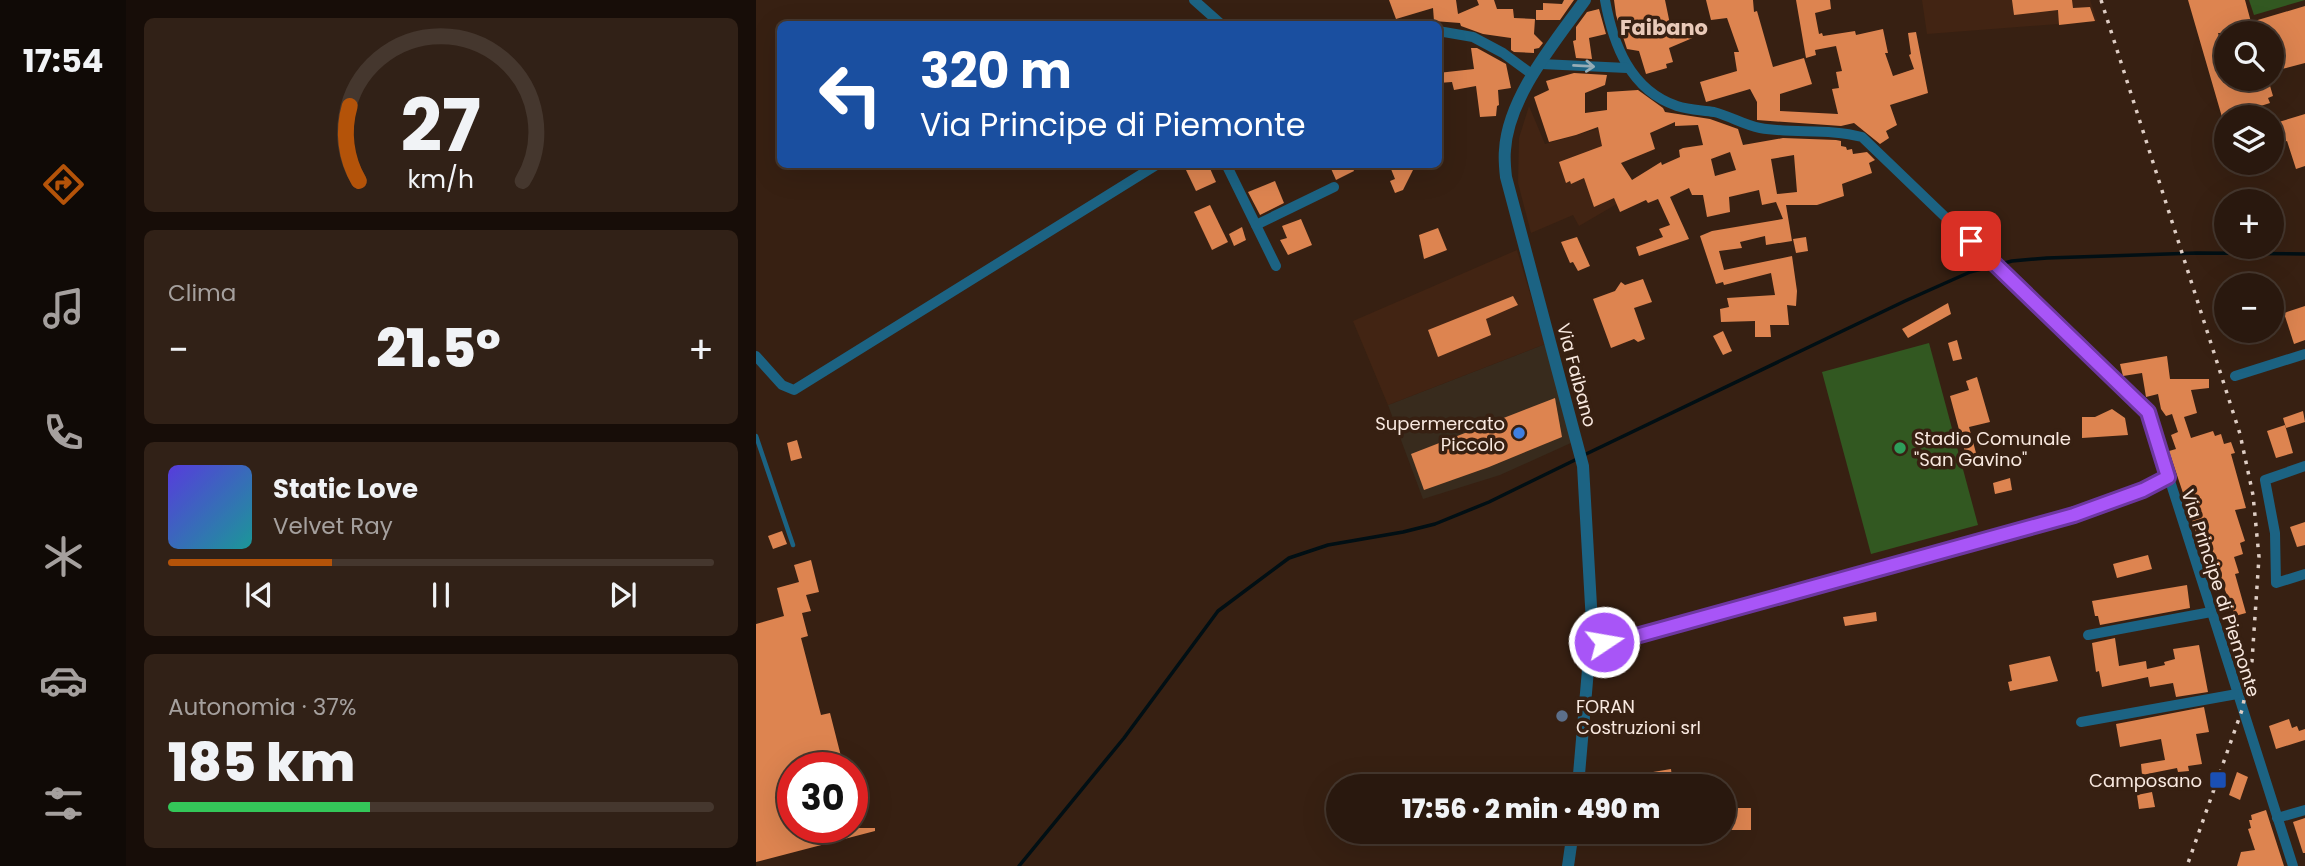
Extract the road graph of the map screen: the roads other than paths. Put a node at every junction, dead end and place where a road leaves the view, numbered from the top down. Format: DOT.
graph roads {
  1 [pos="1194,0"];
  2 [pos="1585,0"];
  3 [pos="1605,0"];
  4 [pos="1218,21"];
  5 [pos="1442,31"];
  6 [pos="1541,64"];
  7 [pos="1627,68"];
  8 [pos="1533,75"];
  9 [pos="1152,168"];
  10 [pos="1228,168"];
  11 [pos="1334,187"];
  12 [pos="1256,225"];
  13 [pos="1276,266"];
  14 [pos="2305,354"];
  15 [pos="756,356"];
  16 [pos="2235,376"];
  17 [pos="756,436"];
  18 [pos="2305,466"];
  19 [pos="2168,477"];
  20 [pos="793,545"];
  21 [pos="2305,574"];
  22 [pos="2211,612"];
  23 [pos="2088,635"];
  24 [pos="1590,640"];
  25 [pos="2237,694"];
  26 [pos="2081,722"];
  27 [pos="1579,774"];
  28 [pos="2305,810"];
  29 [pos="2277,818"];
  30 [pos="1571,844"];
  31 [pos="1568,866"];
  32 [pos="2292,866"];
  1 -- 4 [label="street"];
  2 -- 6 [label="street, Via Faibano"];
  3 -- 7 [label="street, Via Principe di Piemonte"];
  5 -- 8 [label="street"];
  6 -- 7 [label="street, one-way"];
  6 -- 8 [label="street, Via Faibano"];
  7 -- 19 [label="street, Via Principe di Piemonte"];
  8 -- 24 [label="street, Via Faibano"];
  9 -- 15 [label="street"];
  10 -- 12 [label="street"];
  11 -- 12 [label="street"];
  12 -- 13 [label="street"];
  14 -- 16 [label="street"];
  17 -- 20 [label="lane"];
  18 -- 21 [label="street"];
  19 -- 22 [label="street, Via Principe di Piemonte"];
  19 -- 24 [label="street"];
  22 -- 23 [label="street"];
  22 -- 25 [label="street, Via Principe di Piemonte"];
  24 -- 27 [label="street, Via Faibano"];
  25 -- 26 [label="street"];
  25 -- 29 [label="street, Via Principe di Piemonte"];
  28 -- 29 [label="street"];
  29 -- 32 [label="street, Via Principe di Piemonte"];
  30 -- 31 [label="street"];
}
